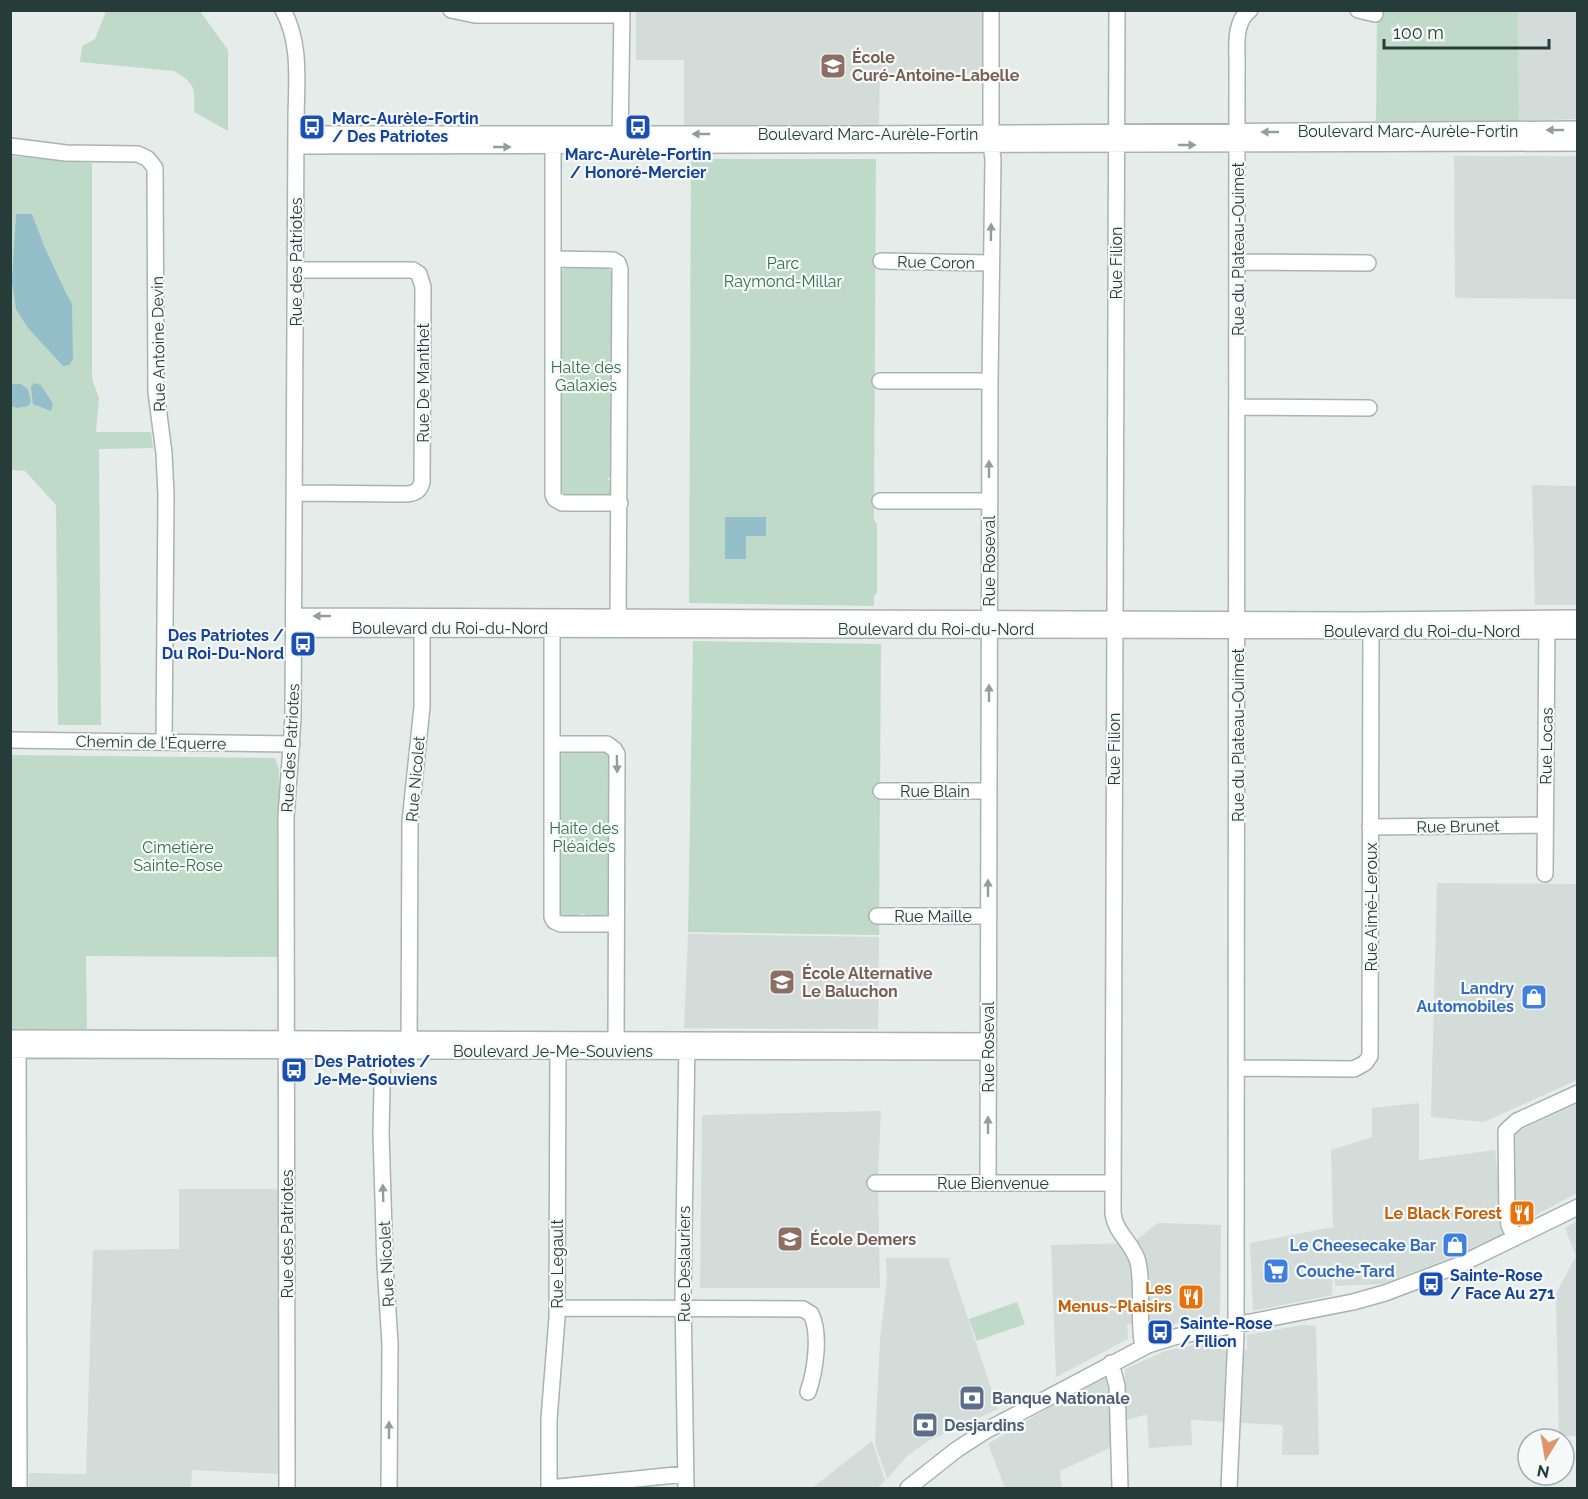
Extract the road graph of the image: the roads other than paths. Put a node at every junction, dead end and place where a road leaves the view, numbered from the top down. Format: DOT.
graph roads {
  1 [pos="283,10"];
  2 [pos="450,10"];
  3 [pos="992,10"];
  4 [pos="1117,10"];
  5 [pos="1250,10"];
  6 [pos="1358,10"];
  7 [pos="622,13"];
  8 [pos="1376,14"];
  9 [pos="1578,129"];
  10 [pos="1238,138"];
  11 [pos="991,139"];
  12 [pos="1116,139"];
  13 [pos="296,140"];
  14 [pos="553,140"];
  15 [pos="620,140"];
  16 [pos="1578,143"];
  17 [pos="10,146"];
  18 [pos="553,259"];
  19 [pos="881,261"];
  20 [pos="1238,262"];
  21 [pos="990,263"];
  22 [pos="1368,263"];
  23 [pos="296,270"];
  24 [pos="880,381"];
  25 [pos="990,381"];
  26 [pos="1238,407"];
  27 [pos="1369,408"];
  28 [pos="294,493"];
  29 [pos="879,501"];
  30 [pos="989,501"];
  31 [pos="620,503"];
  32 [pos="1578,618"];
  33 [pos="294,622"];
  34 [pos="422,622"];
  35 [pos="552,622"];
  36 [pos="618,623"];
  37 [pos="989,624"];
  38 [pos="1114,625"];
  39 [pos="1238,625"];
  40 [pos="1371,625"];
  41 [pos="1547,625"];
  42 [pos="1578,631"];
  43 [pos="10,740"];
  44 [pos="165,742"];
  45 [pos="292,744"];
  46 [pos="552,744"];
  47 [pos="881,791"];
  48 [pos="988,791"];
  49 [pos="1545,825"];
  50 [pos="1370,827"];
  51 [pos="1545,874"];
  52 [pos="877,916"];
  53 [pos="988,916"];
  54 [pos="616,924"];
  55 [pos="14,1044"];
  56 [pos="286,1044"];
  57 [pos="409,1044"];
  58 [pos="383,1045"];
  59 [pos="558,1045"];
  60 [pos="617,1045"];
  61 [pos="687,1046"];
  62 [pos="988,1046"];
  63 [pos="1237,1068"];
  64 [pos="1578,1093"];
  65 [pos="15,1155"];
  66 [pos="875,1183"];
  67 [pos="988,1183"];
  68 [pos="1112,1183"];
  69 [pos="1578,1207"];
  70 [pos="1515,1238"];
  71 [pos="557,1308"];
  72 [pos="684,1308"];
  73 [pos="1236,1325"];
  74 [pos="1143,1347"];
  75 [pos="15,1349"];
  76 [pos="1111,1363"];
  77 [pos="808,1392"];
  78 [pos="686,1481"];
  79 [pos="19,1488"];
  80 [pos="287,1488"];
  81 [pos="389,1488"];
  82 [pos="549,1488"];
  83 [pos="908,1488"];
  84 [pos="1120,1488"];
  85 [pos="1229,1488"];
  1 -- 13 [label="street, Rue des Patriotes"];
  2 -- 7 [label="street"];
  3 -- 11 [label="street, Rue Roseval"];
  4 -- 12 [label="street, Rue Filion"];
  5 -- 10 [label="street, Rue du Plateau-Ouimet"];
  6 -- 8 [label="street"];
  7 -- 15 [label="street"];
  9 -- 10 [label="street, Boulevard Marc-Aurèle-Fortin, one-way"];
  10 -- 12 [label="street, Boulevard Marc-Aurèle-Fortin"];
  10 -- 16 [label="street, Boulevard Marc-Aurèle-Fortin"];
  10 -- 20 [label="street, Rue du Plateau-Ouimet"];
  11 -- 12 [label="street, Boulevard Marc-Aurèle-Fortin"];
  11 -- 15 [label="street, Boulevard Marc-Aurèle-Fortin"];
  21 -- 11 [label="street, Rue Roseval, one-way"];
  12 -- 38 [label="street, Rue Filion"];
  13 -- 14 [label="street, Boulevard Marc-Aurèle-Fortin"];
  13 -- 23 [label="street, Rue des Patriotes"];
  14 -- 15 [label="street, Boulevard Marc-Aurèle-Fortin"];
  14 -- 18 [label="street"];
  17 -- 44 [label="street, Rue Antoine Devin"];
  18 -- 31 [label="street"];
  18 -- 31 [label="street"];
  19 -- 21 [label="street, Rue Coron"];
  20 -- 22 [label="street"];
  20 -- 26 [label="street, Rue du Plateau-Ouimet"];
  21 -- 25 [label="street, Rue Roseval"];
  23 -- 28 [label="street, Rue des Patriotes"];
  23 -- 28 [label="street, Rue De Manthet"];
  24 -- 25 [label="street"];
  30 -- 25 [label="street, Rue Roseval, one-way"];
  26 -- 27 [label="street"];
  26 -- 39 [label="street, Rue du Plateau-Ouimet"];
  28 -- 33 [label="street, Rue des Patriotes"];
  29 -- 30 [label="street"];
  30 -- 37 [label="street, Rue Roseval"];
  31 -- 36 [label="street"];
  32 -- 41 [label="street, Boulevard du Roi-du-Nord"];
  33 -- 34 [label="street, Boulevard du Roi-du-Nord"];
  33 -- 45 [label="street, Rue des Patriotes"];
  34 -- 35 [label="street, Boulevard du Roi-du-Nord"];
  34 -- 57 [label="street, Rue Nicolet"];
  35 -- 36 [label="street, Boulevard du Roi-du-Nord"];
  35 -- 46 [label="street"];
  36 -- 37 [label="street, Boulevard du Roi-du-Nord"];
  37 -- 38 [label="street, Boulevard du Roi-du-Nord"];
  48 -- 37 [label="street, Rue Roseval, one-way"];
  38 -- 39 [label="street, Boulevard du Roi-du-Nord"];
  38 -- 68 [label="street, Rue Filion"];
  39 -- 40 [label="street, Boulevard du Roi-du-Nord"];
  39 -- 63 [label="street, Rue du Plateau-Ouimet"];
  40 -- 41 [label="street, Boulevard du Roi-du-Nord"];
  40 -- 50 [label="street, Rue Aimé-Leroux"];
  41 -- 42 [label="street, Boulevard du Roi-du-Nord"];
  41 -- 49 [label="street, Rue Locas"];
  43 -- 44 [label="street, Chemin de l'Équerre"];
  44 -- 45 [label="street, Chemin de l'Équerre"];
  45 -- 56 [label="street, Rue des Patriotes"];
  46 -- 54 [label="street, one-way"];
  46 -- 54 [label="street"];
  47 -- 48 [label="street, Rue Blain"];
  53 -- 48 [label="street, Rue Roseval, one-way"];
  49 -- 50 [label="street, Rue Brunet"];
  49 -- 51 [label="street, Rue Locas"];
  50 -- 63 [label="street, Rue Aimé-Leroux"];
  52 -- 53 [label="street, Rue Maille"];
  53 -- 62 [label="street, Rue Roseval"];
  54 -- 60 [label="street"];
  55 -- 56 [label="street, Boulevard Je-Me-Souviens"];
  55 -- 65 [label="street"];
  56 -- 58 [label="street, Boulevard Je-Me-Souviens"];
  56 -- 80 [label="street, Rue des Patriotes"];
  57 -- 58 [label="street, Boulevard Je-Me-Souviens"];
  57 -- 59 [label="street, Boulevard Je-Me-Souviens"];
  81 -- 58 [label="street, Rue Nicolet, one-way"];
  59 -- 60 [label="street, Boulevard Je-Me-Souviens"];
  59 -- 71 [label="street, Rue Legault"];
  60 -- 61 [label="street, Boulevard Je-Me-Souviens"];
  61 -- 62 [label="street, Boulevard Je-Me-Souviens"];
  61 -- 72 [label="street, Rue Deslauriers"];
  67 -- 62 [label="street, Rue Roseval, one-way"];
  63 -- 73 [label="street, Rue du Plateau-Ouimet"];
  64 -- 70 [label="street"];
  65 -- 75 [label="street"];
  66 -- 67 [label="street, Rue Bienvenue"];
  67 -- 68 [label="street, Rue Bienvenue"];
  68 -- 74 [label="street, Rue Filion"];
  69 -- 70 [label="street"];
  70 -- 73 [label="street"];
  71 -- 72 [label="street"];
  71 -- 82 [label="street, Rue Legault"];
  72 -- 77 [label="street"];
  72 -- 78 [label="street, Rue Deslauriers"];
  73 -- 74 [label="street"];
  73 -- 85 [label="street, Rue du Plateau-Ouimet"];
  74 -- 76 [label="street"];
  75 -- 79 [label="street"];
  76 -- 83 [label="street"];
  76 -- 84 [label="street"];
  78 -- 82 [label="street"];
}
